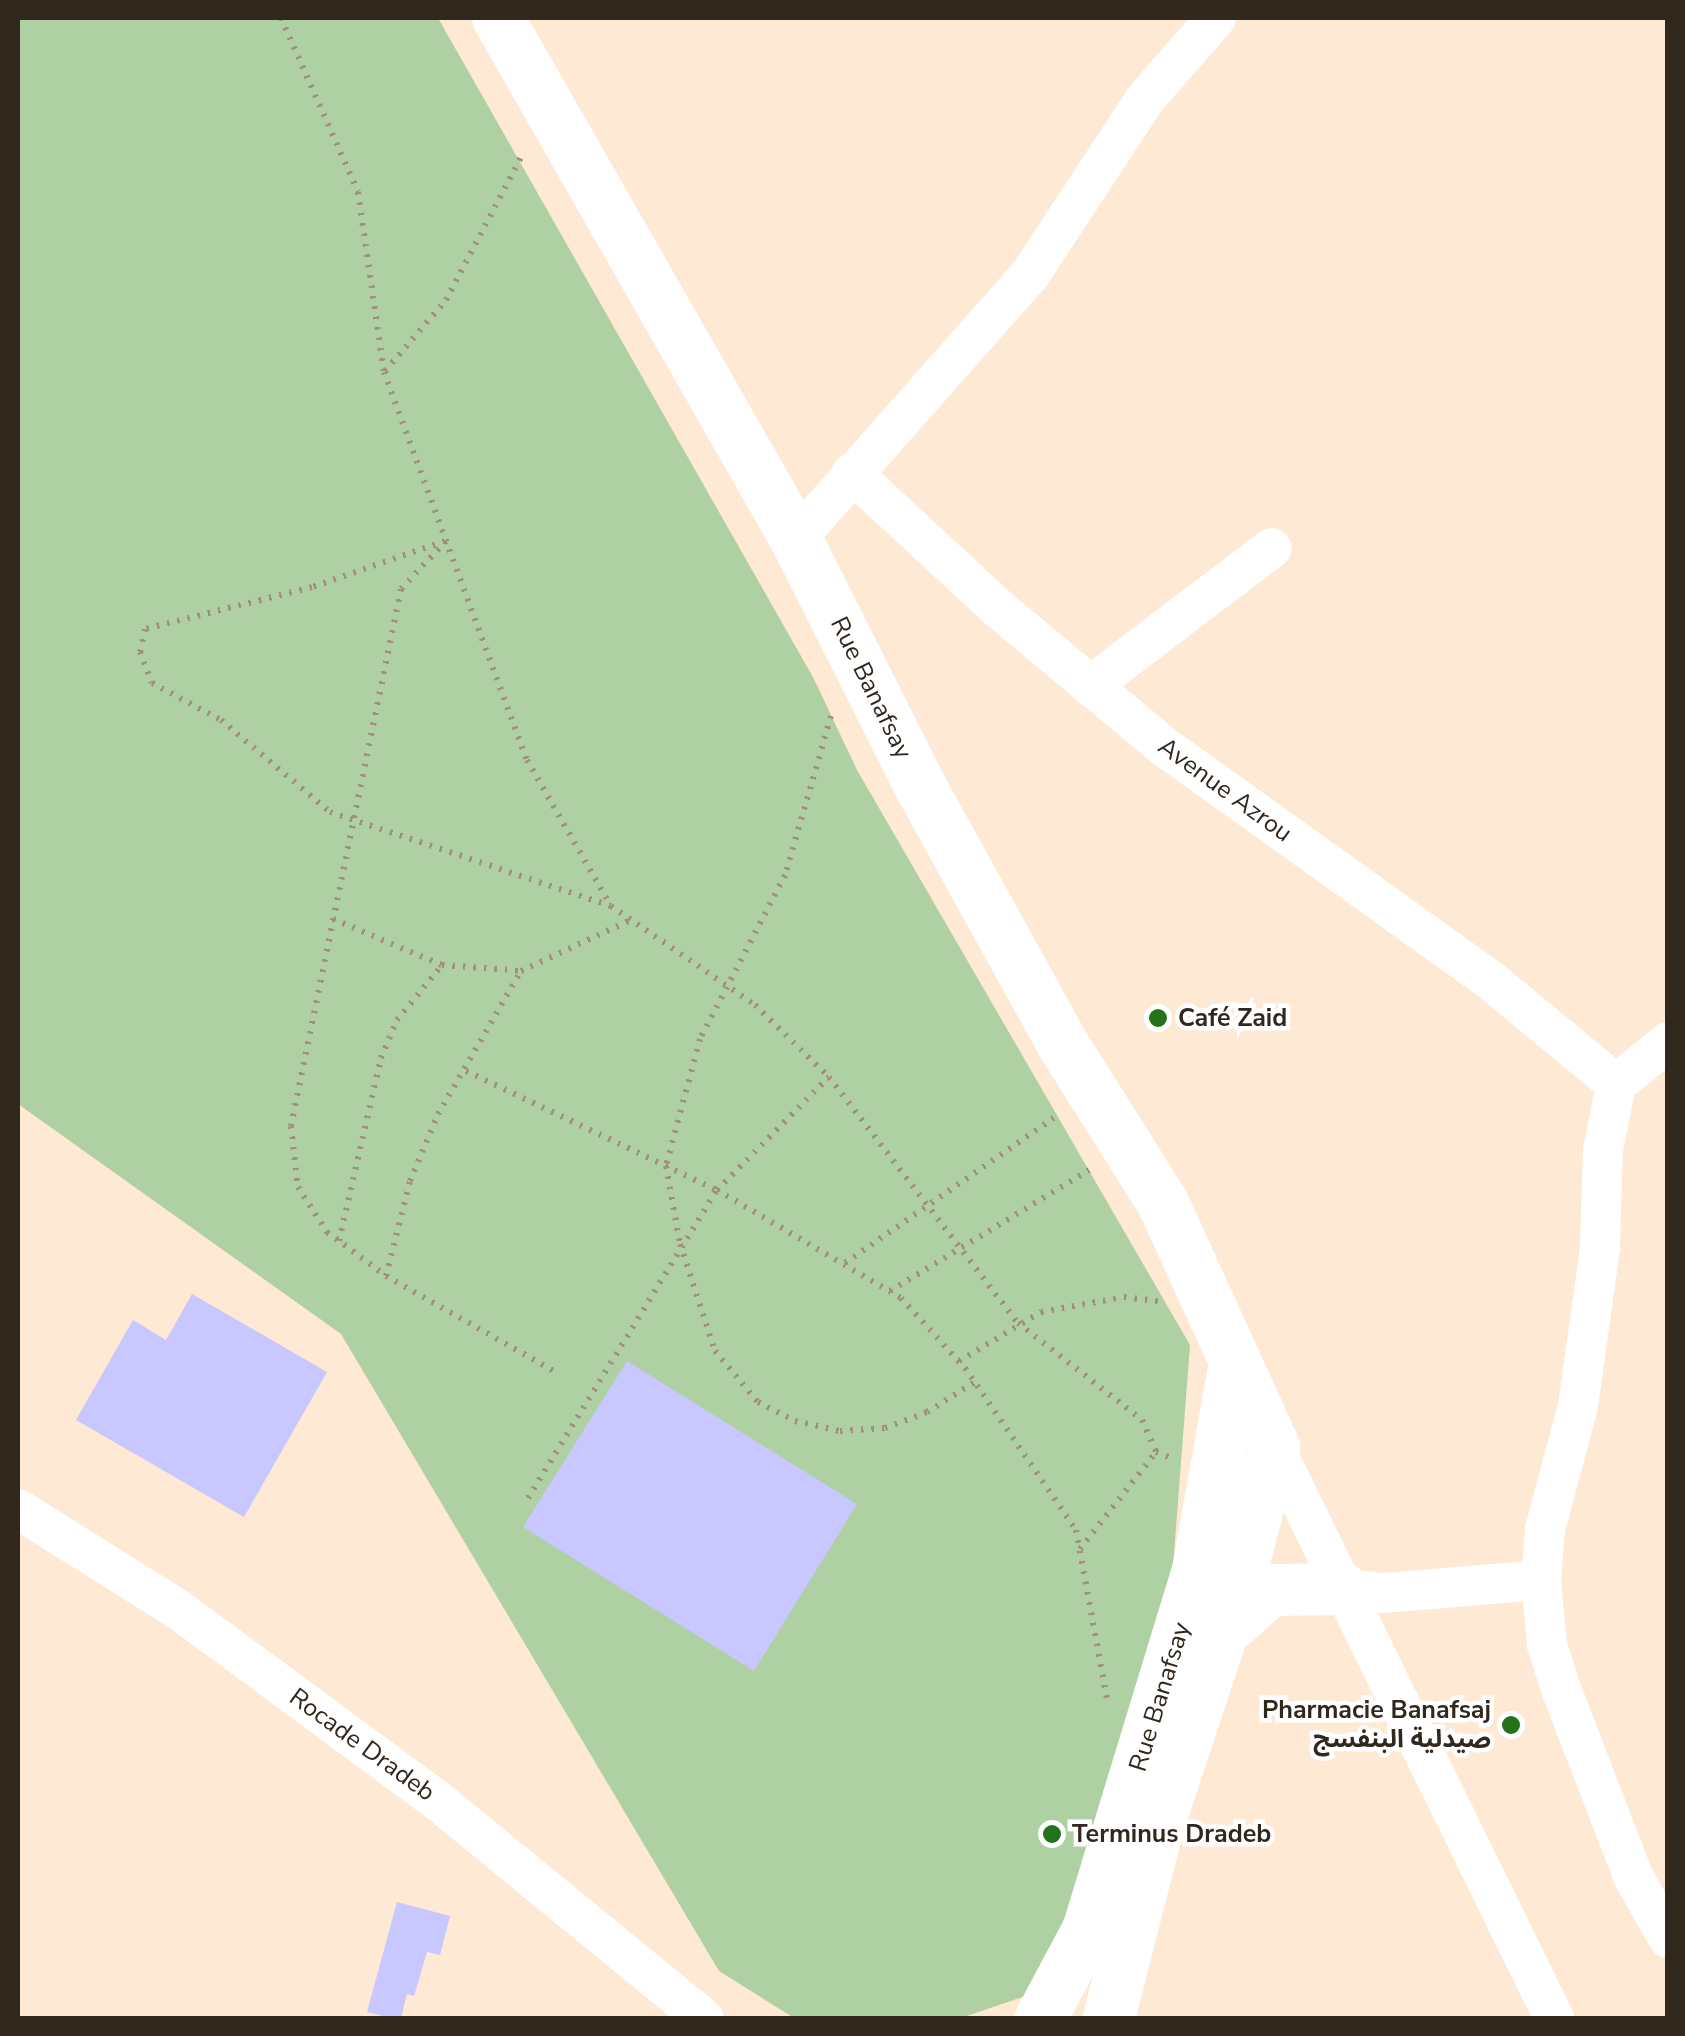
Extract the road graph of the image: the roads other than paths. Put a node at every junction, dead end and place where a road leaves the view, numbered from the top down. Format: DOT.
graph roads {
  1 [pos="498,18"];
  2 [pos="1216,18"];
  3 [pos="852,473"];
  4 [pos="796,538"];
  5 [pos="1272,548"];
  6 [pos="1090,686"];
  7 [pos="1668,1042"];
  8 [pos="1616,1084"];
  9 [pos="1235,1362"];
  10 [pos="1274,1447"];
  11 [pos="18,1510"];
  12 [pos="1542,1580"];
  13 [pos="1343,1589"];
  14 [pos="1223,1632"];
  15 [pos="1668,1938"];
  16 [pos="694,2015"];
  17 [pos="1041,2018"];
  18 [pos="1109,2018"];
  19 [pos="1554,2018"];
  1 -- 4 [label="main road, Rue Banafsay"];
  2 -- 3 [label="street"];
  3 -- 4 [label="street"];
  3 -- 6 [label="street, Avenue Azrou"];
  4 -- 9 [label="main road, Rue Banafsay"];
  5 -- 6 [label="street"];
  6 -- 8 [label="street, Avenue Azrou"];
  7 -- 8 [label="street"];
  8 -- 12 [label="street"];
  9 -- 10 [label="main road, Rue Banafsay"];
  9 -- 17 [label="main road, Rue Banafsay"];
  10 -- 13 [label="street, Rue Banafsay"];
  10 -- 14 [label="main road, Rue Banafsay"];
  11 -- 16 [label="street, Rocade Dradeb"];
  12 -- 13 [label="street"];
  12 -- 15 [label="street"];
  13 -- 14 [label="main road"];
  13 -- 19 [label="street, Rue Banafsay"];
  14 -- 18 [label="main road, Rue Banafsay"];
}
